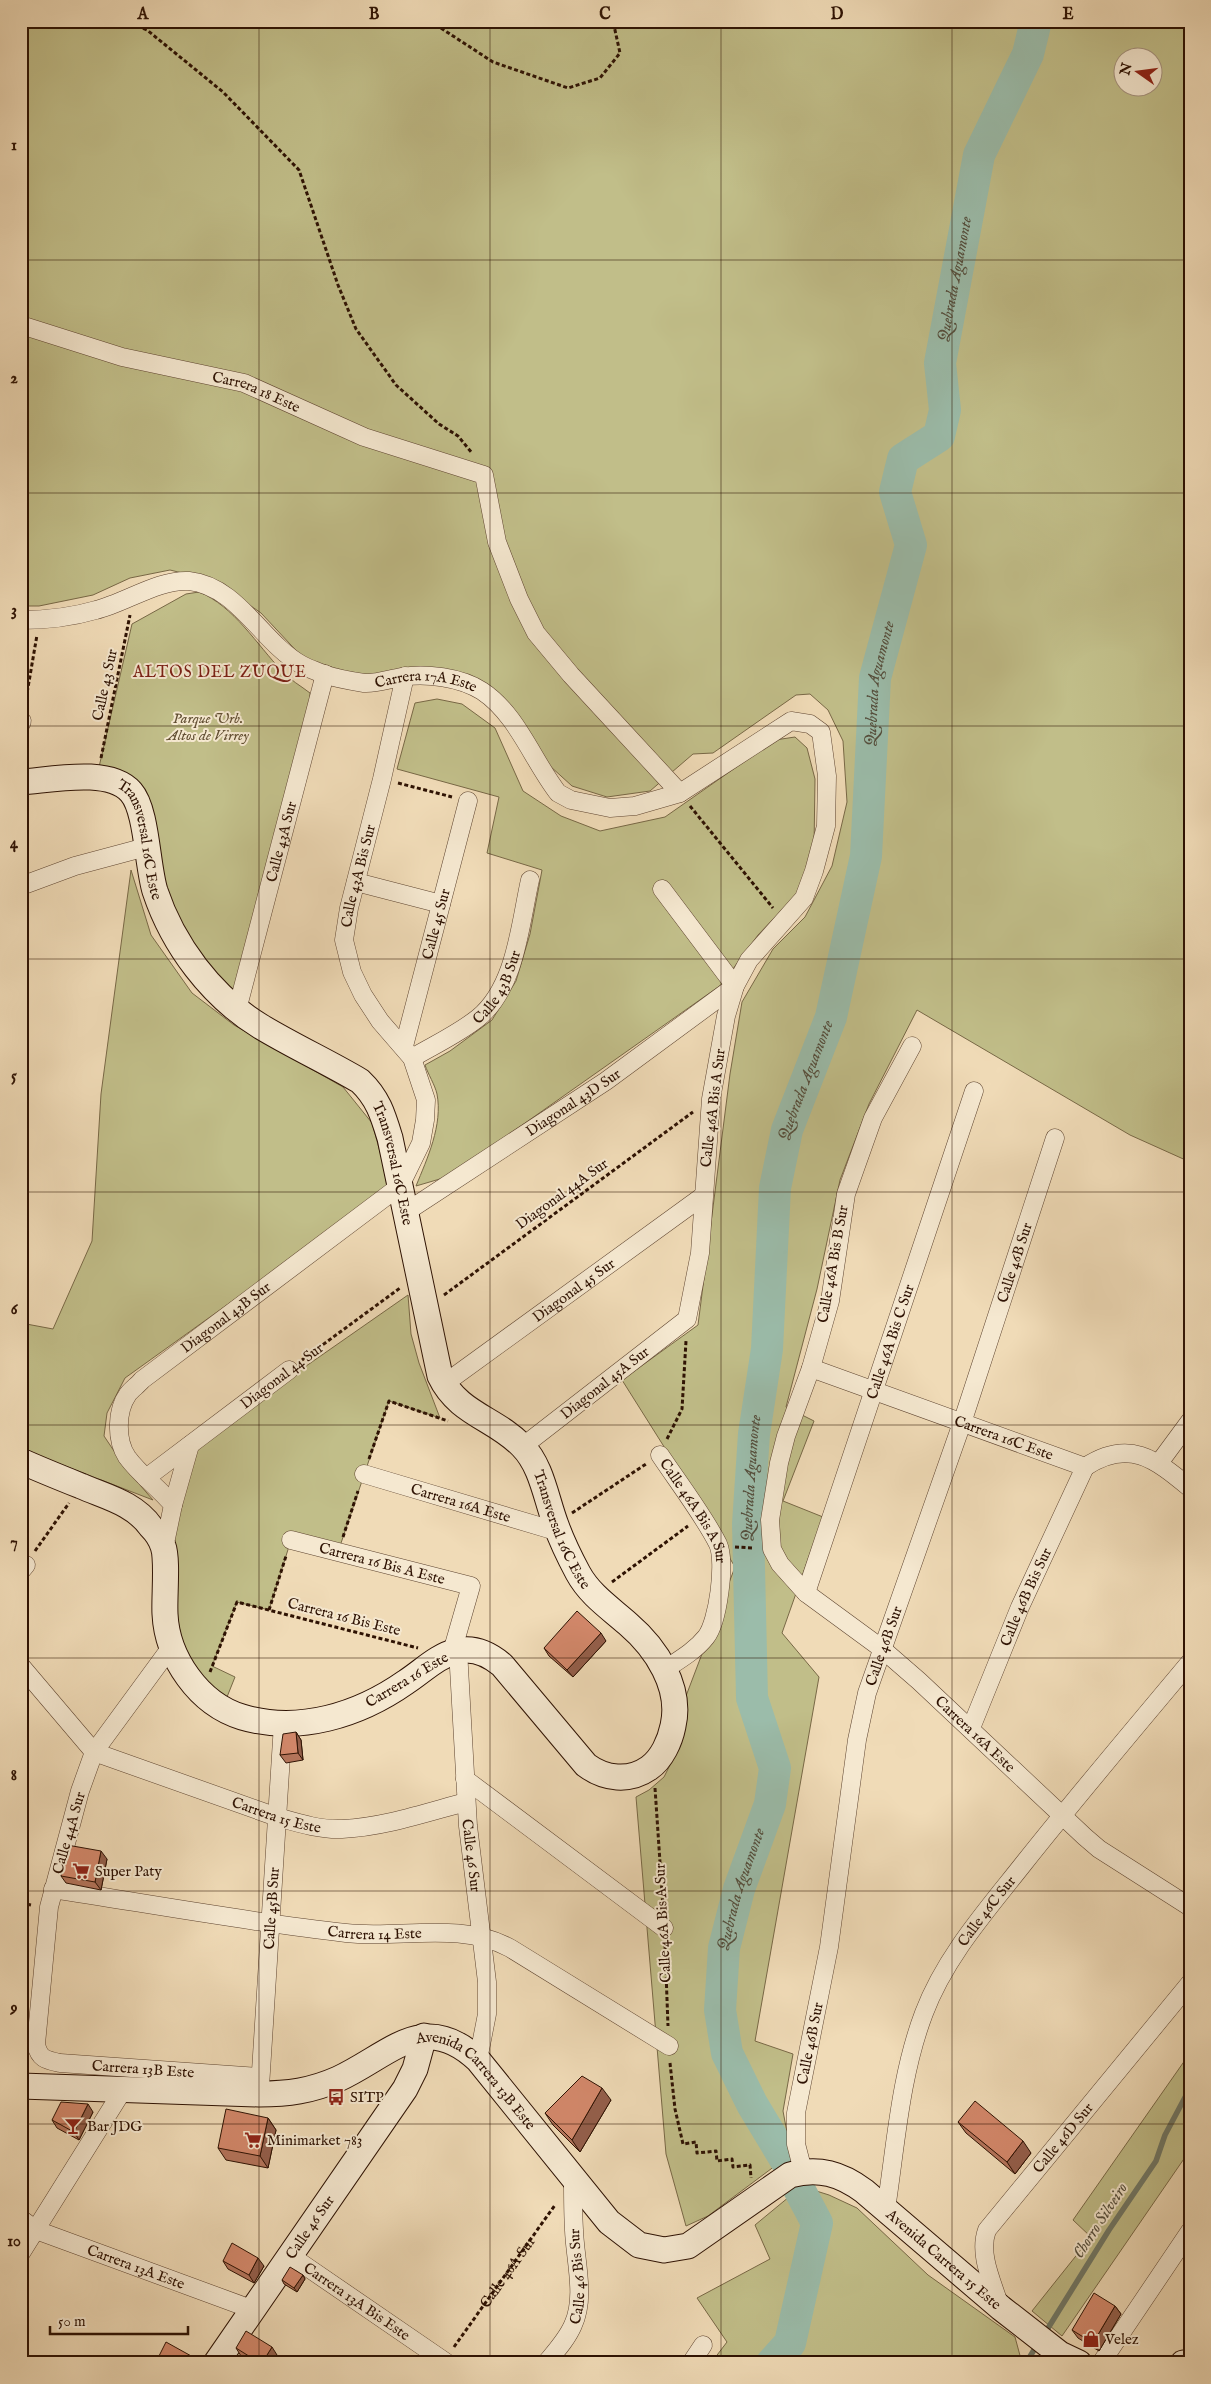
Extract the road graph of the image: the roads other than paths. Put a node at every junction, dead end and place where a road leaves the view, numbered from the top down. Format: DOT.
graph roads {
  1 [pos="21,325"];
  2 [pos="21,620"];
  3 [pos="325,674"];
  4 [pos="405,676"];
  5 [pos="790,721"];
  6 [pos="21,782"];
  7 [pos="680,793"];
  8 [pos="468,801"];
  9 [pos="146,847"];
  10 [pos="530,880"];
  11 [pos="356,882"];
  12 [pos="21,886"];
  13 [pos="662,889"];
  14 [pos="441,904"];
  15 [pos="735,986"];
  16 [pos="237,1010"];
  17 [pos="912,1046"];
  18 [pos="408,1052"];
  19 [pos="974,1091"];
  20 [pos="1054,1138"];
  21 [pos="400,1186"];
  22 [pos="703,1196"];
  23 [pos="406,1212"];
  24 [pos="687,1319"];
  25 [pos="810,1368"];
  26 [pos="289,1370"];
  27 [pos="444,1384"];
  28 [pos="875,1391"];
  29 [pos="1190,1421"];
  30 [pos="962,1423"];
  31 [pos="190,1445"];
  32 [pos="522,1446"];
  33 [pos="660,1455"];
  34 [pos="21,1461"];
  35 [pos="1160,1463"];
  36 [pos="1085,1467"];
  37 [pos="364,1474"];
  38 [pos="146,1478"];
  39 [pos="1190,1488"];
  40 [pos="172,1506"];
  41 [pos="557,1529"];
  42 [pos="291,1540"];
  43 [pos="164,1548"];
  44 [pos="764,1548"];
  45 [pos="806,1593"];
  46 [pos="171,1647"];
  47 [pos="881,1648"];
  48 [pos="452,1652"];
  49 [pos="1190,1662"];
  50 [pos="21,1666"];
  51 [pos="664,1670"];
  52 [pos="283,1724"];
  53 [pos="971,1728"];
  54 [pos="94,1752"];
  55 [pos="465,1779"];
  56 [pos="466,1802"];
  57 [pos="1062,1816"];
  58 [pos="277,1817"];
  59 [pos="53,1890"];
  60 [pos="1190,1907"];
  61 [pos="270,1923"];
  62 [pos="664,1928"];
  63 [pos="482,1936"];
  64 [pos="1190,1983"];
  65 [pos="424,2036"];
  66 [pos="36,2044"];
  67 [pos="669,2046"];
  68 [pos="478,2060"];
  69 [pos="21,2086"];
  70 [pos="260,2086"];
  71 [pos="122,2090"];
  72 [pos="803,2171"];
  73 [pos="573,2180"];
  74 [pos="886,2210"];
  75 [pos="21,2219"];
  76 [pos="36,2230"];
  77 [pos="1190,2231"];
  78 [pos="21,2253"];
  79 [pos="291,2256"];
  80 [pos="1001,2308"];
  81 [pos="254,2310"];
  82 [pos="702,2346"];
  83 [pos="1061,2357"];
  84 [pos="446,2362"];
  85 [pos="1190,2362"];
  86 [pos="216,2363"];
  87 [pos="546,2363"];
  88 [pos="691,2363"];
  89 [pos="1101,2363"];
  90 [pos="1183,2363"];
  1 -- 7 [label="street, Carrera 18 Este"];
  2 -- 3 [label="street, Carrera 17A Este"];
  3 -- 4 [label="street, Carrera 17A Este"];
  3 -- 16 [label="street, Calle 43A Sur"];
  4 -- 7 [label="street, Carrera 17A Este"];
  4 -- 11 [label="street, Calle 43A Bis Sur"];
  5 -- 7 [label="street, Carrera 17A Este"];
  5 -- 15 [label="street, Calle 46A Bis A Sur"];
  6 -- 9 [label="street, Transversal 16C Este"];
  8 -- 14 [label="street, Calle 45 Sur"];
  9 -- 12 [label="street"];
  9 -- 16 [label="street, Transversal 16C Este"];
  10 -- 18 [label="street, Calle 43B Sur"];
  11 -- 14 [label="street"];
  11 -- 18 [label="street, Calle 43A Bis Sur"];
  13 -- 15 [label="street"];
  14 -- 18 [label="street, Calle 45 Sur"];
  15 -- 22 [label="street, Calle 46A Bis A Sur"];
  15 -- 23 [label="street, Diagonal 43D Sur"];
  16 -- 21 [label="street, Transversal 16C Este"];
  17 -- 25 [label="street, Calle 46A Bis B Sur"];
  18 -- 21 [label="street"];
  19 -- 28 [label="street, Calle 46A Bis C Sur"];
  20 -- 30 [label="street, Calle 46B Sur"];
  21 -- 23 [label="street, Transversal 16C Este"];
  21 -- 38 [label="street, Diagonal 43B Sur"];
  22 -- 24 [label="street, Calle 46A Bis A Sur"];
  22 -- 27 [label="street, Diagonal 45 Sur"];
  23 -- 27 [label="street, Transversal 16C Este"];
  24 -- 32 [label="street, Diagonal 45A Sur"];
  25 -- 28 [label="street, Carrera 16C Este"];
  25 -- 44 [label="street, Calle 46A Bis B Sur"];
  26 -- 31 [label="street, Diagonal 44 Sur"];
  27 -- 32 [label="street, Transversal 16C Este"];
  28 -- 30 [label="street, Carrera 16C Este"];
  28 -- 45 [label="street, Calle 46A Bis C Sur"];
  29 -- 35 [label="street"];
  30 -- 36 [label="street, Carrera 16C Este"];
  30 -- 47 [label="street, Calle 46B Sur"];
  31 -- 38 [label="street, Diagonal 44 Sur"];
  31 -- 40 [label="street"];
  32 -- 41 [label="street, Transversal 16C Este"];
  33 -- 51 [label="street, Calle 46A Bis A Sur"];
  34 -- 43 [label="street, Carrera 16 Este"];
  35 -- 36 [label="street"];
  35 -- 39 [label="street"];
  36 -- 53 [label="street, Calle 46B Bis Sur"];
  37 -- 41 [label="street, Carrera 16A Este"];
  38 -- 40 [label="street, Diagonal 43B Sur"];
  40 -- 43 [label="street"];
  41 -- 51 [label="street, Transversal 16C Este"];
  42 -- 48 [label="street, Carrera 16 Bis A Este"];
  43 -- 46 [label="street, Carrera 16 Este"];
  44 -- 45 [label="street, Carrera 16A Este"];
  45 -- 47 [label="street, Carrera 16A Este"];
  46 -- 52 [label="street, Carrera 16 Este"];
  46 -- 54 [label="street, Calle 44A Sur"];
  47 -- 53 [label="street, Carrera 16A Este"];
  47 -- 72 [label="street, Calle 46B Sur"];
  48 -- 51 [label="street, Carrera 16 Este"];
  48 -- 52 [label="street, Carrera 16 Este"];
  48 -- 55 [label="street, Calle 46 Sur"];
  49 -- 57 [label="street, Calle 46C Sur"];
  50 -- 54 [label="street"];
  52 -- 58 [label="street, Calle 45B Sur"];
  53 -- 57 [label="street, Carrera 16A Este"];
  54 -- 58 [label="street, Carrera 15 Este"];
  54 -- 59 [label="street, Calle 44A Sur"];
  55 -- 56 [label="street, Calle 46 Sur"];
  55 -- 62 [label="street"];
  56 -- 58 [label="street, Carrera 15 Este"];
  56 -- 63 [label="street, Calle 46 Sur"];
  57 -- 60 [label="street, Carrera 16A Este"];
  57 -- 74 [label="street, Calle 46C Sur"];
  58 -- 61 [label="street, Calle 45B Sur"];
  59 -- 61 [label="street, Carrera 14 Este"];
  59 -- 66 [label="street, Calle 44A Sur"];
  61 -- 63 [label="street, Carrera 14 Este"];
  61 -- 70 [label="street, Calle 45B Sur"];
  63 -- 67 [label="street, Carrera 14 Este"];
  63 -- 68 [label="street, Calle 46 Sur"];
  64 -- 80 [label="street, Calle 46D Sur"];
  65 -- 68 [label="street, Avenida Carrera 13B Este"];
  65 -- 70 [label="street, Avenida Carrera 13B Este"];
  65 -- 79 [label="street, Calle 46 Sur"];
  66 -- 70 [label="street, Carrera 13B Este"];
  68 -- 73 [label="street, Avenida Carrera 13B Este"];
  69 -- 71 [label="street, Avenida Carrera 13B Este"];
  70 -- 71 [label="street, Avenida Carrera 13B Este"];
  71 -- 76 [label="street"];
  72 -- 73 [label="street, Avenida Carrera 13B Este"];
  72 -- 74 [label="street, Avenida Carrera 15 Este"];
  73 -- 87 [label="street, Calle 46 Bis Sur"];
  74 -- 80 [label="street, Avenida Carrera 15 Este"];
  75 -- 76 [label="street, Carrera 13A Este"];
  76 -- 78 [label="street"];
  76 -- 81 [label="street, Carrera 13A Este"];
  77 -- 89 [label="street"];
  79 -- 81 [label="street, Calle 46 Sur"];
  79 -- 84 [label="street, Carrera 13A Bis Este"];
  80 -- 83 [label="street, Avenida Carrera 15 Este"];
  81 -- 86 [label="street, Calle 46 Sur"];
  82 -- 88 [label="street"];
  85 -- 90 [label="street"];
}
